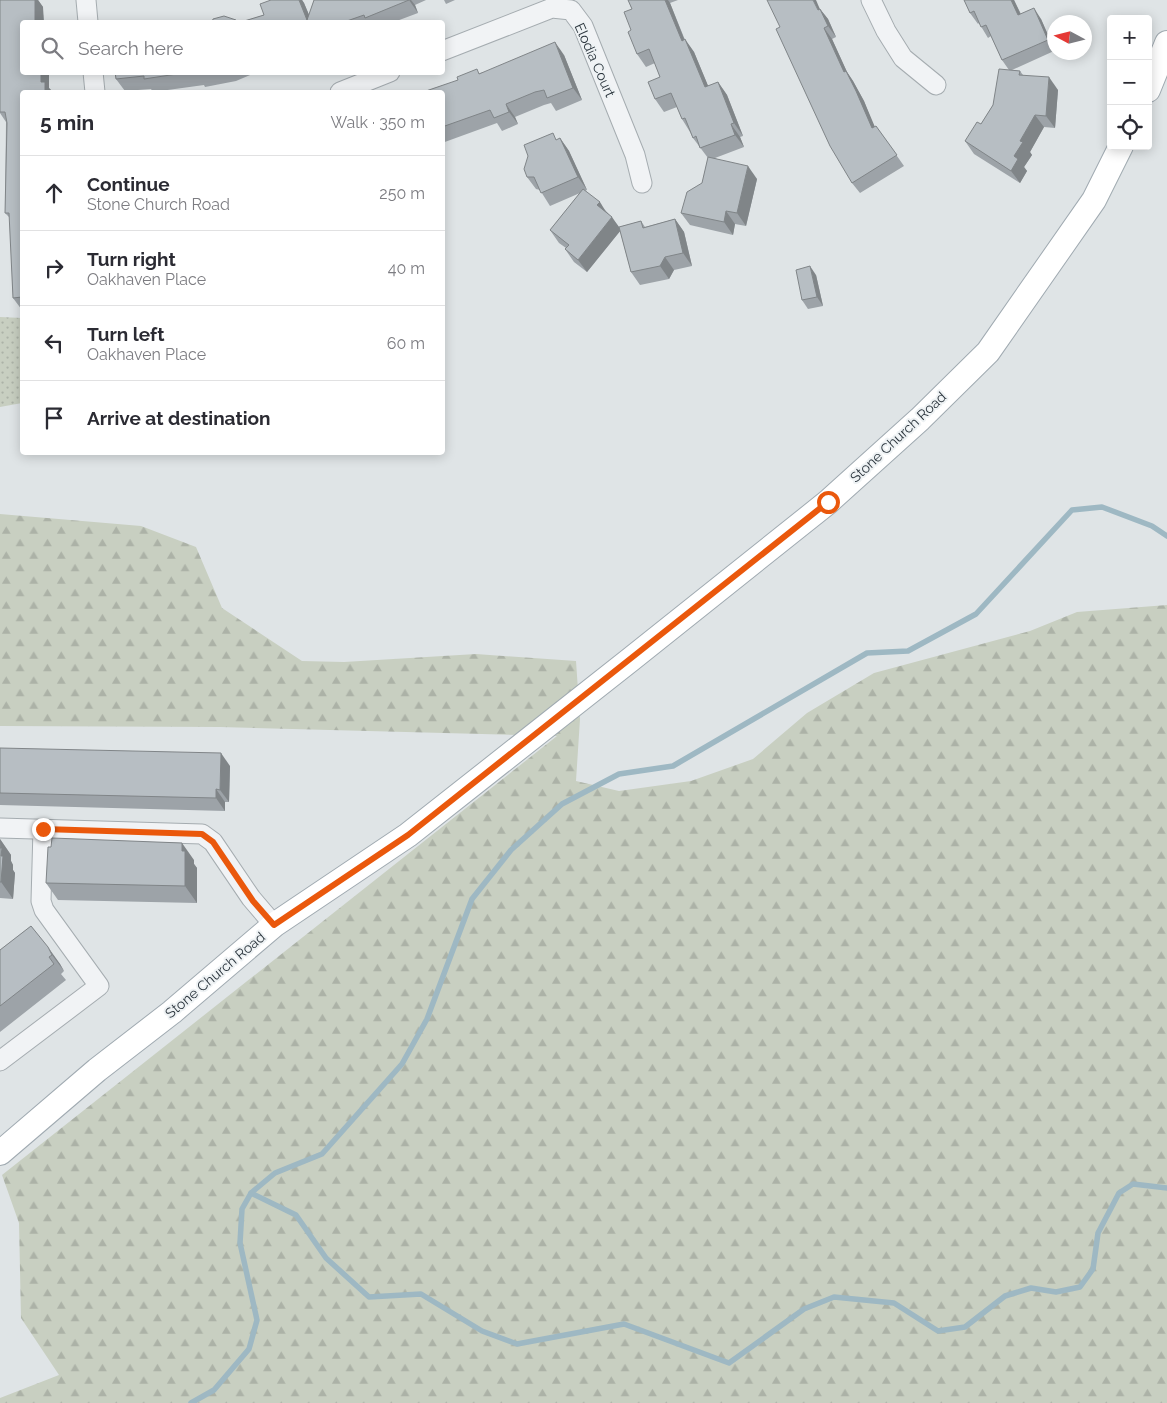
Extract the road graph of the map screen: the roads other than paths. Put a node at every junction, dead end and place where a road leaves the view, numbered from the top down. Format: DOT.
graph roads {
  1 [pos="86,0"];
  2 [pos="871,0"];
  3 [pos="88,20"];
  4 [pos="1167,43"];
  5 [pos="445,51"];
  6 [pos="93,75"];
  7 [pos="382,75"];
  8 [pos="1152,80"];
  9 [pos="936,85"];
  10 [pos="95,90"];
  11 [pos="345,90"];
  12 [pos="1119,150"];
  13 [pos="642,183"];
  14 [pos="0,828"];
  15 [pos="43,829"];
  16 [pos="274,925"];
  17 [pos="0,1061"];
  18 [pos="0,1153"];
  1 -- 3 [label="street"];
  2 -- 9 [label="street"];
  4 -- 8 [label="main road"];
  5 -- 13 [label="street, Elodia Court"];
  6 -- 10 [label="street"];
  7 -- 11 [label="street"];
  12 -- 16 [label="main road, Stone Church Road"];
  14 -- 15 [label="street"];
  15 -- 16 [label="street"];
  15 -- 17 [label="street"];
  16 -- 18 [label="main road, Stone Church Road"];
}
